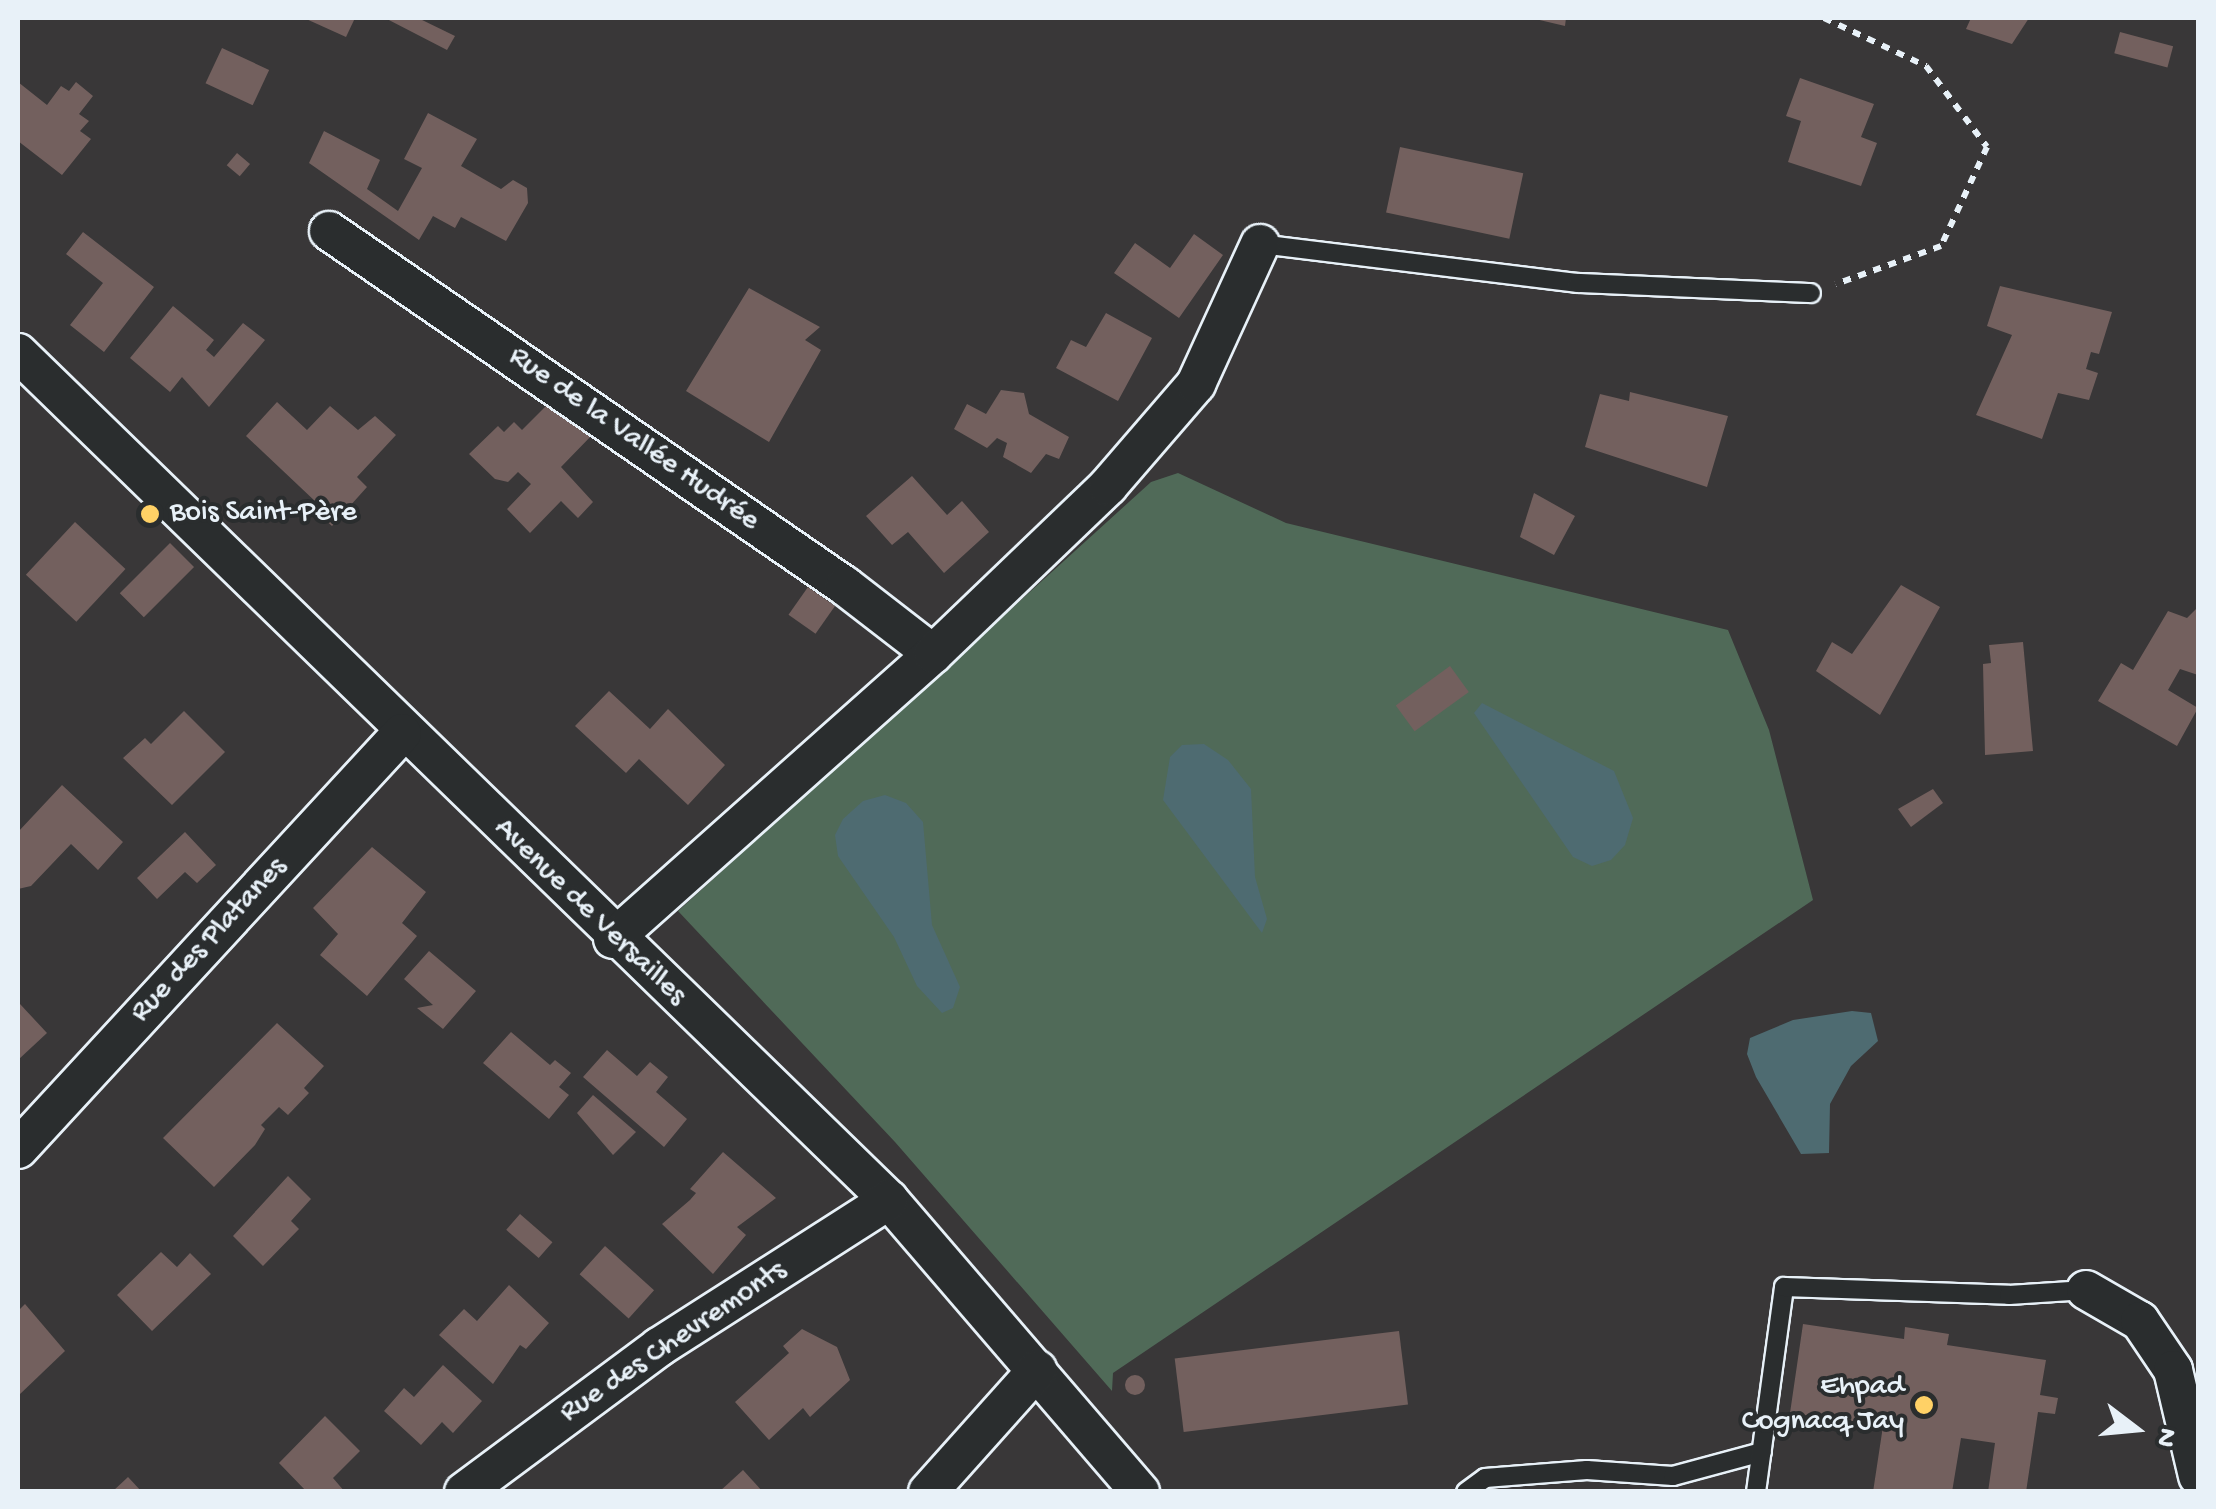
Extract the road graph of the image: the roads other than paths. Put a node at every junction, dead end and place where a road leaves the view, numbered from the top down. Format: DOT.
graph roads {
  1 [pos="329,231"];
  2 [pos="1260,244"];
  3 [pos="1811,293"];
  4 [pos="18,353"];
  5 [pos="933,654"];
  6 [pos="402,733"];
  7 [pos="613,939"];
  8 [pos="18,1149"];
  9 [pos="889,1200"];
  10 [pos="2086,1290"];
  11 [pos="1037,1370"];
  12 [pos="1762,1452"];
  13 [pos="2198,1476"];
  14 [pos="464,1492"];
  15 [pos="928,1492"];
  16 [pos="1140,1492"];
  17 [pos="1466,1492"];
  18 [pos="1756,1492"];
  1 -- 5 [label="street, Rue de la Vallée Hudrée"];
  2 -- 3 [label="lane"];
  2 -- 5 [label="street"];
  4 -- 6 [label="street, Avenue de Versailles"];
  5 -- 7 [label="street"];
  6 -- 7 [label="street, Avenue de Versailles"];
  6 -- 8 [label="street, Rue des Platanes"];
  7 -- 9 [label="street, Avenue de Versailles"];
  9 -- 11 [label="street, Avenue de Versailles"];
  9 -- 14 [label="street, Rue des Chevremonts"];
  10 -- 12 [label="lane"];
  10 -- 13 [label="street"];
  11 -- 15 [label="street"];
  11 -- 16 [label="street, Avenue de Versailles"];
  12 -- 17 [label="lane"];
  12 -- 18 [label="lane"];
}
